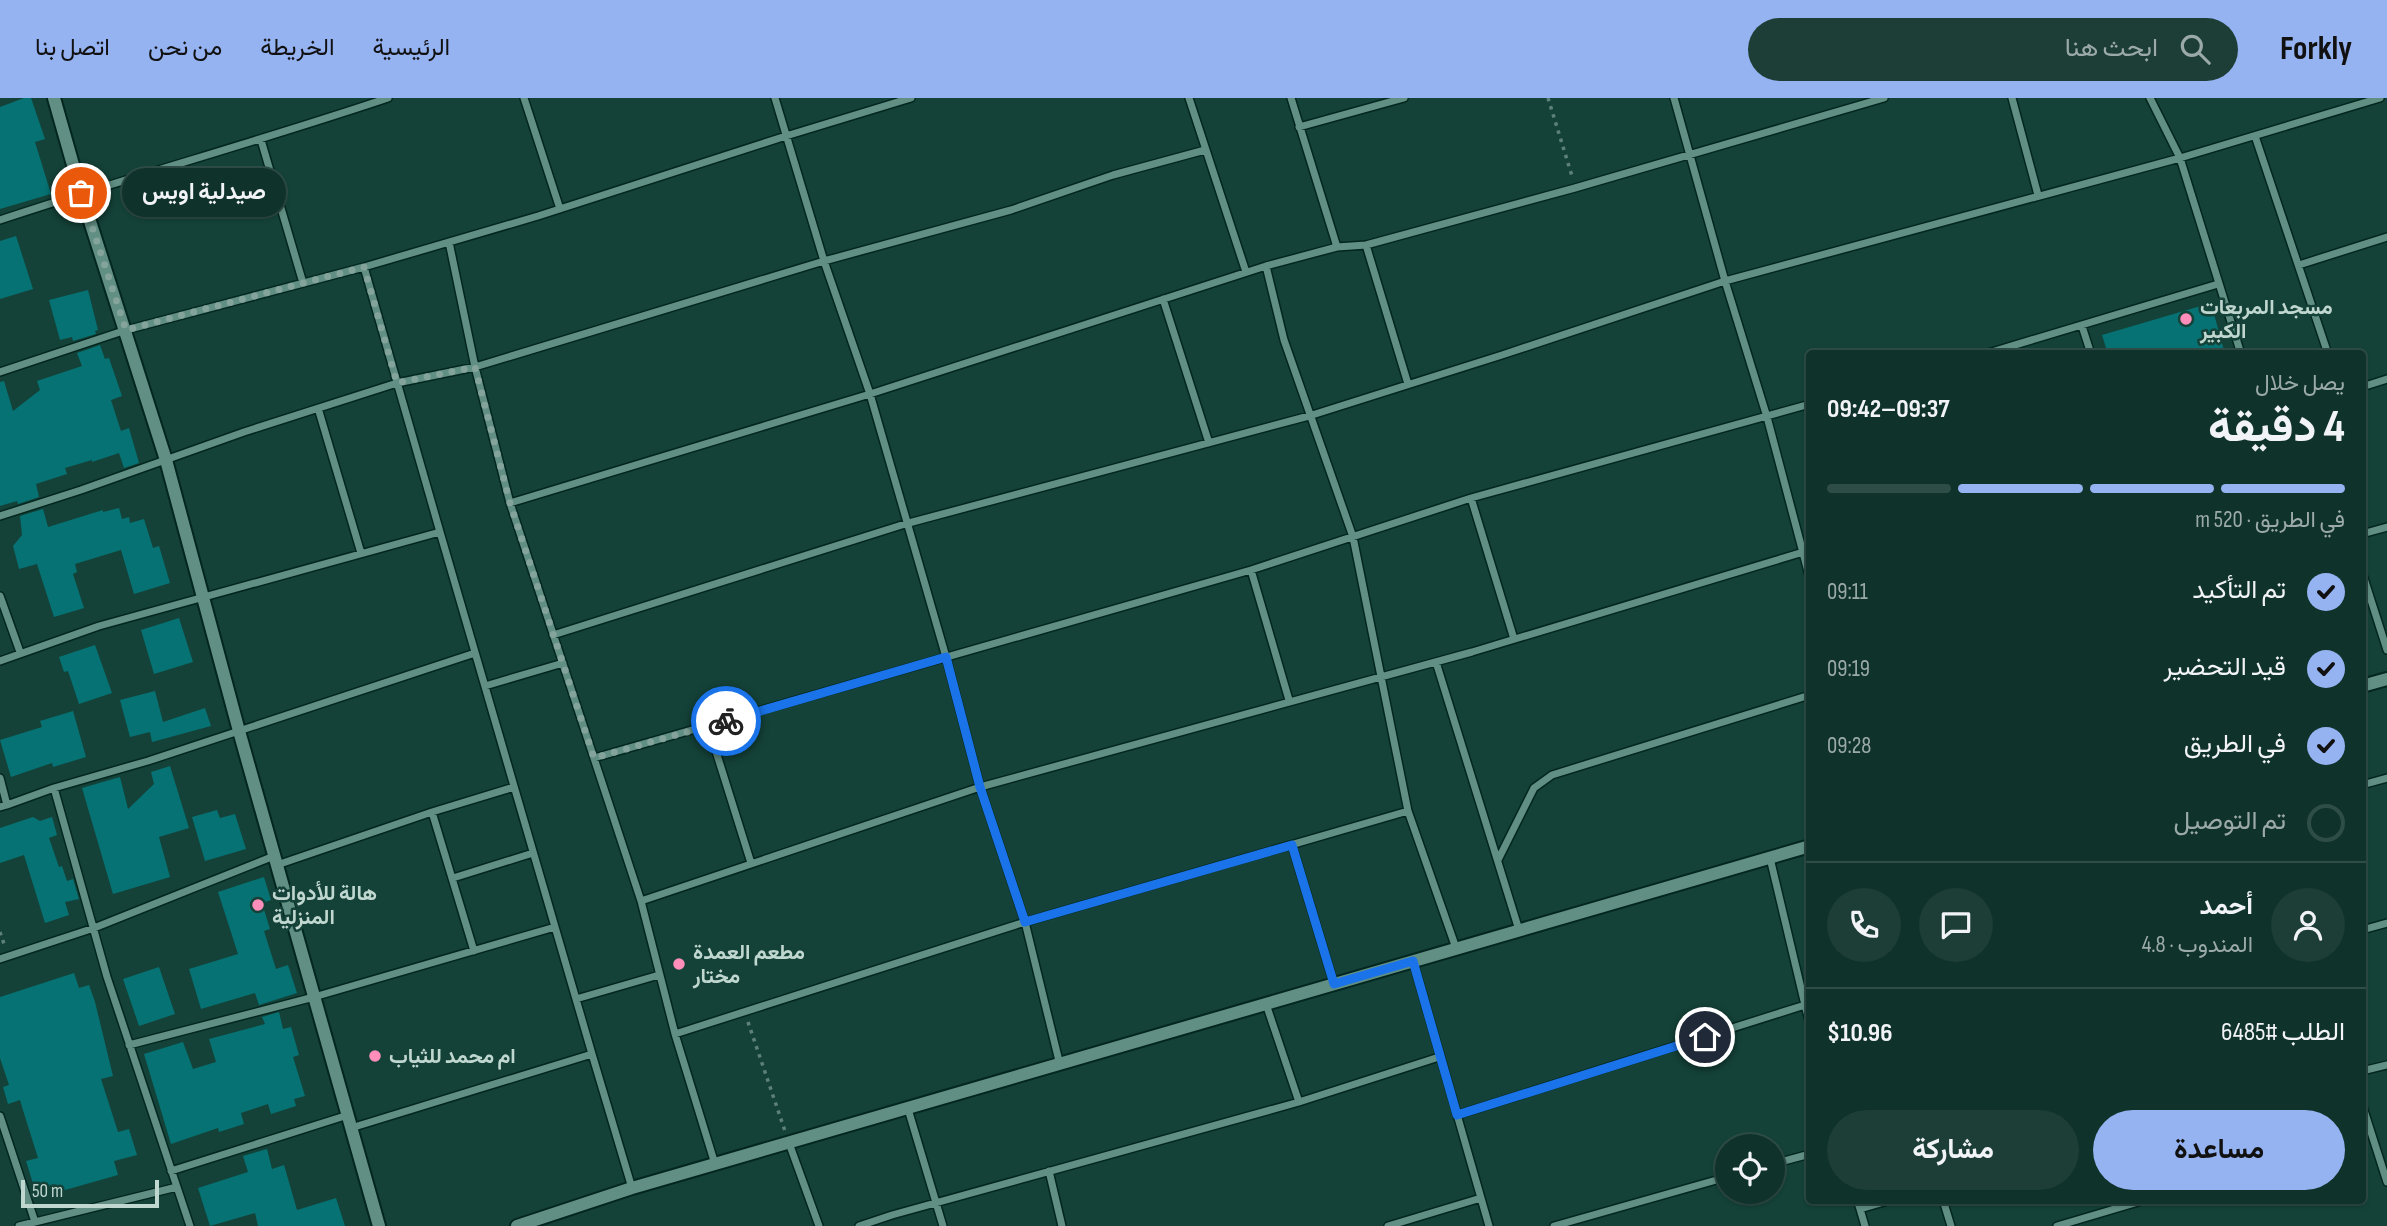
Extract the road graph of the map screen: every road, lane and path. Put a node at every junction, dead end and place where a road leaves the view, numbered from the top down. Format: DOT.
graph roads {
  1 [pos="54,98"];
  2 [pos="388,98"];
  3 [pos="524,98"];
  4 [pos="775,98"];
  5 [pos="911,98"];
  6 [pos="1189,98"];
  7 [pos="1291,98"];
  8 [pos="1404,98"];
  9 [pos="1548,98"];
  10 [pos="1674,98"];
  11 [pos="1884,98"];
  12 [pos="2012,98"];
  13 [pos="2150,98"];
  14 [pos="2380,98"];
  15 [pos="1299,127"];
  16 [pos="786,136"];
  17 [pos="2255,136"];
  18 [pos="261,140"];
  19 [pos="1205,150"];
  20 [pos="1690,154"];
  21 [pos="2180,158"];
  22 [pos="1575,188"];
  23 [pos="81,193"];
  24 [pos="2038,195"];
  25 [pos="560,209"];
  26 [pos="0,220"];
  27 [pos="2387,237"];
  28 [pos="449,242"];
  29 [pos="1366,245"];
  30 [pos="1338,247"];
  31 [pos="824,261"];
  32 [pos="2299,265"];
  33 [pos="1266,266"];
  34 [pos="364,267"];
  35 [pos="1247,272"];
  36 [pos="1725,281"];
  37 [pos="303,283"];
  38 [pos="2218,284"];
  39 [pos="1163,299"];
  40 [pos="2082,326"];
  41 [pos="126,330"];
  42 [pos="1999,350"];
  43 [pos="2090,350"];
  44 [pos="2240,350"];
  45 [pos="2327,350"];
  46 [pos="475,367"];
  47 [pos="0,372"];
  48 [pos="2387,379"];
  49 [pos="397,383"];
  50 [pos="1408,384"];
  51 [pos="2366,386"];
  52 [pos="870,394"];
  53 [pos="1806,405"];
  54 [pos="318,408"];
  55 [pos="1309,416"];
  56 [pos="1767,416"];
  57 [pos="1209,443"];
  58 [pos="166,460"];
  59 [pos="1471,498"];
  60 [pos="510,503"];
  61 [pos="0,516"];
  62 [pos="905,523"];
  63 [pos="2387,527"];
  64 [pos="440,532"];
  65 [pos="2366,533"];
  66 [pos="1353,537"];
  67 [pos="1806,551"];
  68 [pos="361,554"];
  69 [pos="1251,570"];
  70 [pos="2366,584"];
  71 [pos="0,596"];
  72 [pos="203,596"];
  73 [pos="553,635"];
  74 [pos="1514,639"];
  75 [pos="2387,650"];
  76 [pos="20,652"];
  77 [pos="475,653"];
  78 [pos="946,657"];
  79 [pos="0,661"];
  80 [pos="1436,662"];
  81 [pos="563,663"];
  82 [pos="1380,678"];
  83 [pos="2387,679"];
  84 [pos="2366,685"];
  85 [pos="485,686"];
  86 [pos="1806,696"];
  87 [pos="1289,700"];
  88 [pos="708,726"];
  89 [pos="239,731"];
  90 [pos="594,758"];
  91 [pos="0,778"];
  92 [pos="2387,778"];
  93 [pos="2366,784"];
  94 [pos="514,787"];
  95 [pos="980,787"];
  96 [pos="54,788"];
  97 [pos="4,806"];
  98 [pos="1408,811"];
  99 [pos="432,812"];
  100 [pos="1292,845"];
  101 [pos="1806,847"];
  102 [pos="533,853"];
  103 [pos="1770,858"];
  104 [pos="276,860"];
  105 [pos="1498,860"];
  106 [pos="751,863"];
  107 [pos="453,878"];
  108 [pos="642,901"];
  109 [pos="1025,922"];
  110 [pos="2387,923"];
  111 [pos="555,927"];
  112 [pos="94,928"];
  113 [pos="2366,929"];
  114 [pos="1518,930"];
  115 [pos="1456,948"];
  116 [pos="474,951"];
  117 [pos="0,959"];
  118 [pos="1413,961"];
  119 [pos="659,975"];
  120 [pos="1334,984"];
  121 [pos="314,997"];
  122 [pos="576,999"];
  123 [pos="1806,1000"];
  124 [pos="1266,1004"];
  125 [pos="1806,1004"];
  126 [pos="745,1013"];
  127 [pos="675,1034"];
  128 [pos="129,1045"];
  129 [pos="592,1054"];
  130 [pos="1439,1057"];
  131 [pos="1060,1065"];
  132 [pos="2387,1065"];
  133 [pos="2366,1070"];
  134 [pos="1299,1102"];
  135 [pos="908,1109"];
  136 [pos="1457,1115"];
  137 [pos="0,1116"];
  138 [pos="2366,1116"];
  139 [pos="349,1122"];
  140 [pos="2372,1134"];
  141 [pos="2366,1136"];
  142 [pos="789,1143"];
  143 [pos="1806,1155"];
  144 [pos="1785,1161"];
  145 [pos="715,1164"];
  146 [pos="172,1171"];
  147 [pos="1049,1171"];
  148 [pos="1715,1180"];
  149 [pos="2387,1182"];
  150 [pos="177,1187"];
  151 [pos="632,1188"];
  152 [pos="1481,1198"];
  153 [pos="935,1203"];
  154 [pos="1858,1204"];
  155 [pos="1877,1204"];
  156 [pos="1944,1204"];
  157 [pos="2131,1204"];
  158 [pos="1860,1209"];
  159 [pos="35,1222"];
  160 [pos="19,1226"];
  161 [pos="190,1226"];
  162 [pos="379,1226"];
  163 [pos="517,1226"];
  164 [pos="819,1226"];
  165 [pos="859,1226"];
  166 [pos="943,1226"];
  167 [pos="1062,1226"];
  168 [pos="1388,1226"];
  169 [pos="1489,1226"];
  170 [pos="1554,1226"];
  171 [pos="1865,1226"];
  172 [pos="1951,1226"];
  173 [pos="2057,1226"];
  1 -- 23 [label="street"];
  2 -- 18 [label="street"];
  3 -- 25 [label="street"];
  4 -- 16 [label="street"];
  5 -- 16 [label="street"];
  6 -- 19 [label="street"];
  7 -- 15 [label="street"];
  8 -- 15 [label="street"];
  9 -- 22 [label="path"];
  10 -- 20 [label="street"];
  11 -- 20 [label="street"];
  12 -- 24 [label="street"];
  13 -- 21 [label="street"];
  14 -- 17 [label="street"];
  15 -- 30 [label="street"];
  16 -- 25 [label="street"];
  16 -- 31 [label="street"];
  17 -- 21 [label="street"];
  17 -- 32 [label="street"];
  18 -- 23 [label="street"];
  18 -- 37 [label="street"];
  19 -- 31 [label="street"];
  19 -- 35 [label="street"];
  20 -- 22 [label="street"];
  20 -- 36 [label="street"];
  21 -- 24 [label="street"];
  21 -- 38 [label="street"];
  22 -- 29 [label="street"];
  23 -- 26 [label="street"];
  23 -- 41 [label="street"];
  24 -- 36 [label="street"];
  25 -- 28 [label="street"];
  27 -- 32 [label="street"];
  28 -- 34 [label="street"];
  28 -- 46 [label="street"];
  29 -- 30 [label="street"];
  29 -- 50 [label="street"];
  30 -- 33 [label="street"];
  31 -- 46 [label="street"];
  31 -- 52 [label="street"];
  32 -- 45 [label="street"];
  33 -- 35 [label="street"];
  33 -- 55 [label="street"];
  34 -- 37 [label="street"];
  34 -- 49 [label="street"];
  35 -- 39 [label="street"];
  36 -- 50 [label="street"];
  36 -- 56 [label="street"];
  37 -- 41 [label="street"];
  38 -- 40 [label="street"];
  38 -- 44 [label="street"];
  39 -- 52 [label="street"];
  39 -- 57 [label="street"];
  40 -- 42 [label="street"];
  40 -- 43 [label="street"];
  41 -- 47 [label="street"];
  41 -- 58 [label="street"];
  46 -- 49 [label="street"];
  46 -- 60 [label="street"];
  48 -- 51 [label="street"];
  49 -- 54 [label="street"];
  49 -- 64 [label="street"];
  50 -- 55 [label="street"];
  52 -- 60 [label="street"];
  52 -- 62 [label="street"];
  53 -- 56 [label="street"];
  54 -- 58 [label="street"];
  54 -- 68 [label="street"];
  55 -- 57 [label="street"];
  55 -- 66 [label="street"];
  56 -- 59 [label="street"];
  56 -- 67 [label="street"];
  57 -- 62 [label="street"];
  58 -- 61 [label="street"];
  58 -- 72 [label="street"];
  59 -- 66 [label="street"];
  59 -- 74 [label="street"];
  60 -- 73 [label="street"];
  62 -- 73 [label="street"];
  62 -- 78 [label="street"];
  63 -- 65 [label="street"];
  64 -- 68 [label="street"];
  64 -- 77 [label="street"];
  66 -- 69 [label="street"];
  66 -- 82 [label="street"];
  67 -- 74 [label="street"];
  68 -- 72 [label="street"];
  69 -- 78 [label="street"];
  69 -- 87 [label="street"];
  70 -- 75 [label="street"];
  71 -- 76 [label="street"];
  72 -- 76 [label="street"];
  72 -- 89 [label="street"];
  73 -- 81 [label="street"];
  74 -- 80 [label="street"];
  76 -- 79 [label="street"];
  77 -- 85 [label="street"];
  77 -- 89 [label="street"];
  78 -- 88 [label="street"];
  78 -- 95 [label="street"];
  80 -- 82 [label="street"];
  80 -- 105 [label="street"];
  81 -- 85 [label="street"];
  81 -- 90 [label="street"];
  82 -- 87 [label="street"];
  82 -- 98 [label="street"];
  83 -- 84 [label="street"];
  85 -- 94 [label="street"];
  86 -- 105 [label="street"];
  87 -- 95 [label="street"];
  88 -- 90 [label="street"];
  88 -- 106 [label="street"];
  89 -- 96 [label="street"];
  89 -- 104 [label="street"];
  90 -- 108 [label="street"];
  91 -- 97 [label="street"];
  92 -- 93 [label="street"];
  94 -- 99 [label="street"];
  94 -- 102 [label="street"];
  95 -- 106 [label="street"];
  95 -- 109 [label="street"];
  96 -- 97 [label="street"];
  96 -- 112 [label="street"];
  98 -- 100 [label="street"];
  98 -- 115 [label="street"];
  99 -- 104 [label="street"];
  99 -- 107 [label="street"];
  100 -- 109 [label="street"];
  100 -- 120 [label="street"];
  101 -- 103 [label="street"];
  102 -- 107 [label="street"];
  102 -- 111 [label="street"];
  103 -- 114 [label="street"];
  103 -- 123 [label="street"];
  104 -- 112 [label="street"];
  104 -- 121 [label="street"];
  105 -- 114 [label="street"];
  106 -- 108 [label="street"];
  107 -- 116 [label="street"];
  108 -- 119 [label="street"];
  109 -- 126 [label="street"];
  109 -- 131 [label="street"];
  110 -- 113 [label="street"];
  111 -- 116 [label="street"];
  111 -- 122 [label="street"];
  112 -- 117 [label="street"];
  112 -- 128 [label="street"];
  114 -- 115 [label="street"];
  115 -- 118 [label="street"];
  116 -- 121 [label="street"];
  118 -- 120 [label="street"];
  118 -- 130 [label="street"];
  119 -- 122 [label="street"];
  119 -- 127 [label="street"];
  120 -- 124 [label="street"];
  121 -- 128 [label="street"];
  121 -- 139 [label="street"];
  122 -- 129 [label="street"];
  124 -- 131 [label="street"];
  124 -- 134 [label="street"];
  125 -- 136 [label="street"];
  126 -- 127 [label="street"];
  126 -- 142 [label="path"];
  127 -- 145 [label="street"];
  128 -- 146 [label="street"];
  129 -- 139 [label="street"];
  129 -- 151 [label="street"];
  130 -- 134 [label="street"];
  130 -- 136 [label="street"];
  131 -- 135 [label="street"];
  132 -- 133 [label="street"];
  134 -- 147 [label="street"];
  135 -- 142 [label="street"];
  135 -- 153 [label="street"];
  136 -- 152 [label="street"];
  137 -- 159 [label="street"];
  138 -- 140 [label="street"];
  139 -- 146 [label="street"];
  139 -- 162 [label="street"];
  140 -- 141 [label="street"];
  140 -- 149 [label="street"];
  142 -- 145 [label="street"];
  142 -- 164 [label="street"];
  143 -- 144 [label="street"];
  145 -- 151 [label="street"];
  146 -- 150 [label="street"];
  147 -- 153 [label="street"];
  147 -- 167 [label="street"];
  148 -- 170 [label="street"];
  150 -- 159 [label="street"];
  150 -- 161 [label="street"];
  151 -- 163 [label="street"];
  152 -- 168 [label="street"];
  152 -- 169 [label="street"];
  153 -- 165 [label="street"];
  153 -- 166 [label="street"];
  154 -- 158 [label="street"];
  155 -- 158 [label="street"];
  156 -- 172 [label="street"];
  157 -- 173 [label="street"];
  158 -- 171 [label="street"];
  159 -- 160 [label="street"];
}
